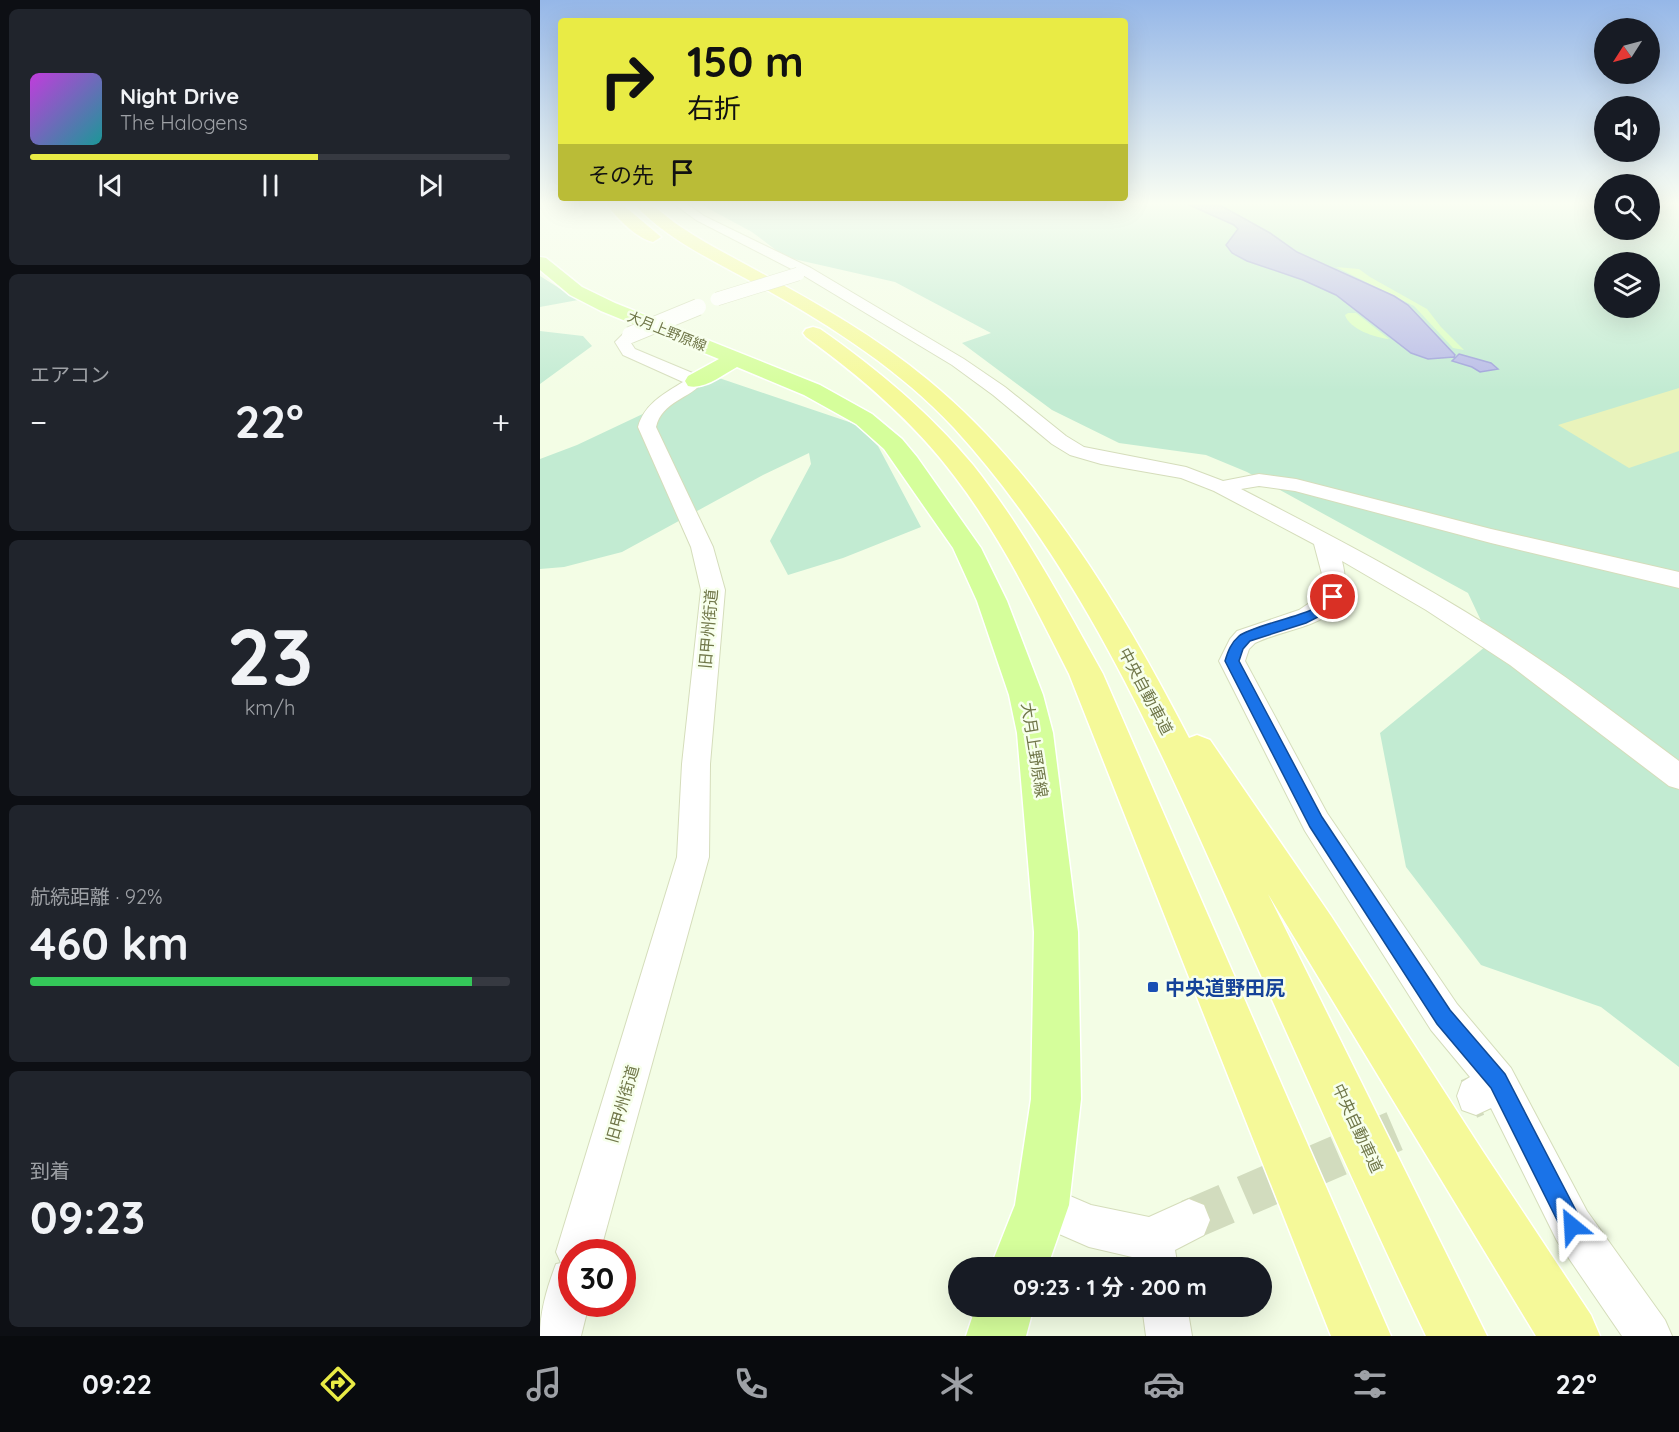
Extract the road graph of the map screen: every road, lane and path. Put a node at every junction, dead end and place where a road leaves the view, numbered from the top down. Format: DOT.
graph roads {
  1 [pos="545,266"];
  2 [pos="702,266"];
  3 [pos="738,266"];
  4 [pos="789,266"];
  5 [pos="802,273"];
  6 [pos="735,359"];
  7 [pos="696,381"];
  8 [pos="1221,488"];
  9 [pos="1323,540"];
  10 [pos="1083,578"];
  11 [pos="1679,580"];
  12 [pos="1679,777"];
  13 [pos="1042,1205"];
  14 [pos="1189,1220"];
  15 [pos="582,1239"];
  16 [pos="1154,1253"];
  17 [pos="1022,1257"];
  18 [pos="563,1317"];
  19 [pos="1002,1317"];
  20 [pos="1166,1317"];
  21 [pos="558,1336"];
  22 [pos="996,1336"];
  23 [pos="1169,1336"];
  24 [pos="1361,1336"];
  25 [pos="1457,1336"];
  26 [pos="1570,1336"];
  27 [pos="1649,1336"];
  1 -- 6 [label="main road, 大月上野原線"];
  2 -- 24 [label="highway"];
  3 -- 10 [label="highway, 中央自動車道"];
  4 -- 5 [label="street"];
  5 -- 7 [label="street, bridge"];
  5 -- 8 [label="street"];
  6 -- 7 [label="main road, 大月上野原線"];
  6 -- 13 [label="main road, 大月上野原線"];
  7 -- 15 [label="street, 旧甲州街道"];
  8 -- 9 [label="street"];
  8 -- 11 [label="street"];
  9 -- 12 [label="street"];
  9 -- 27 [label="street"];
  10 -- 25 [label="highway, 中央自動車道"];
  10 -- 26 [label="highway"];
  13 -- 16 [label="street"];
  13 -- 17 [label="main road, 大月上野原線"];
  14 -- 16 [label="street"];
  18 -- 21 [label="street"];
  19 -- 22 [label="main road"];
  20 -- 23 [label="street"];
}
